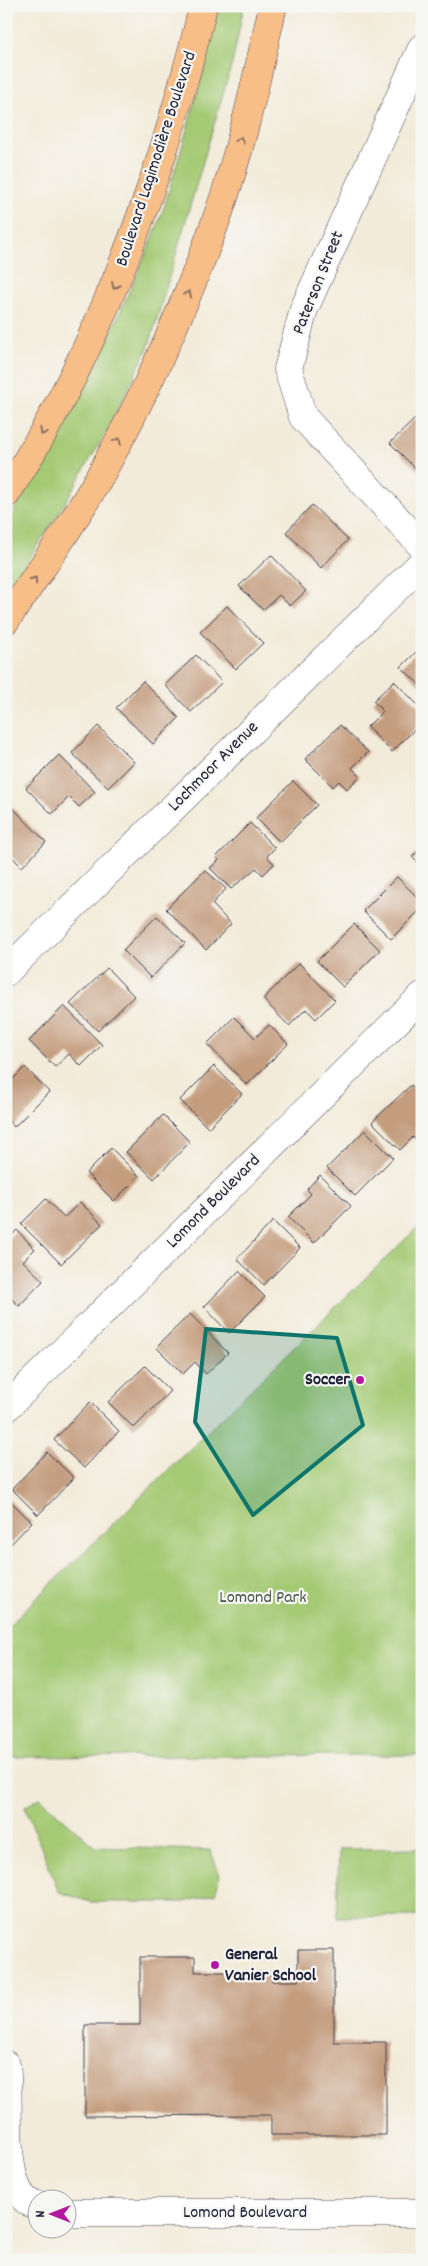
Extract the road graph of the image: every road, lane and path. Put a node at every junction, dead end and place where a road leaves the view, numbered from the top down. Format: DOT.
graph roads {
  1 [pos="203,6"];
  2 [pos="273,6"];
  3 [pos="422,48"];
  4 [pos="6,494"];
  5 [pos="422,546"];
  6 [pos="422,563"];
  7 [pos="6,620"];
  8 [pos="6,972"];
  9 [pos="422,996"];
  10 [pos="6,1408"];
  11 [pos="6,2065"];
  12 [pos="28,2202"];
  13 [pos="422,2212"];
  14 [pos="78,2213"];
  1 -- 4 [label="main road, Boulevard Lagimodière Boulevard, one-way"];
  7 -- 2 [label="main road, one-way"];
  3 -- 5 [label="street, Paterson Street"];
  6 -- 8 [label="street, Lochmoor Avenue"];
  9 -- 10 [label="street, Lomond Boulevard"];
  11 -- 12 [label="street"];
  13 -- 14 [label="street, Lomond Boulevard"];
}
